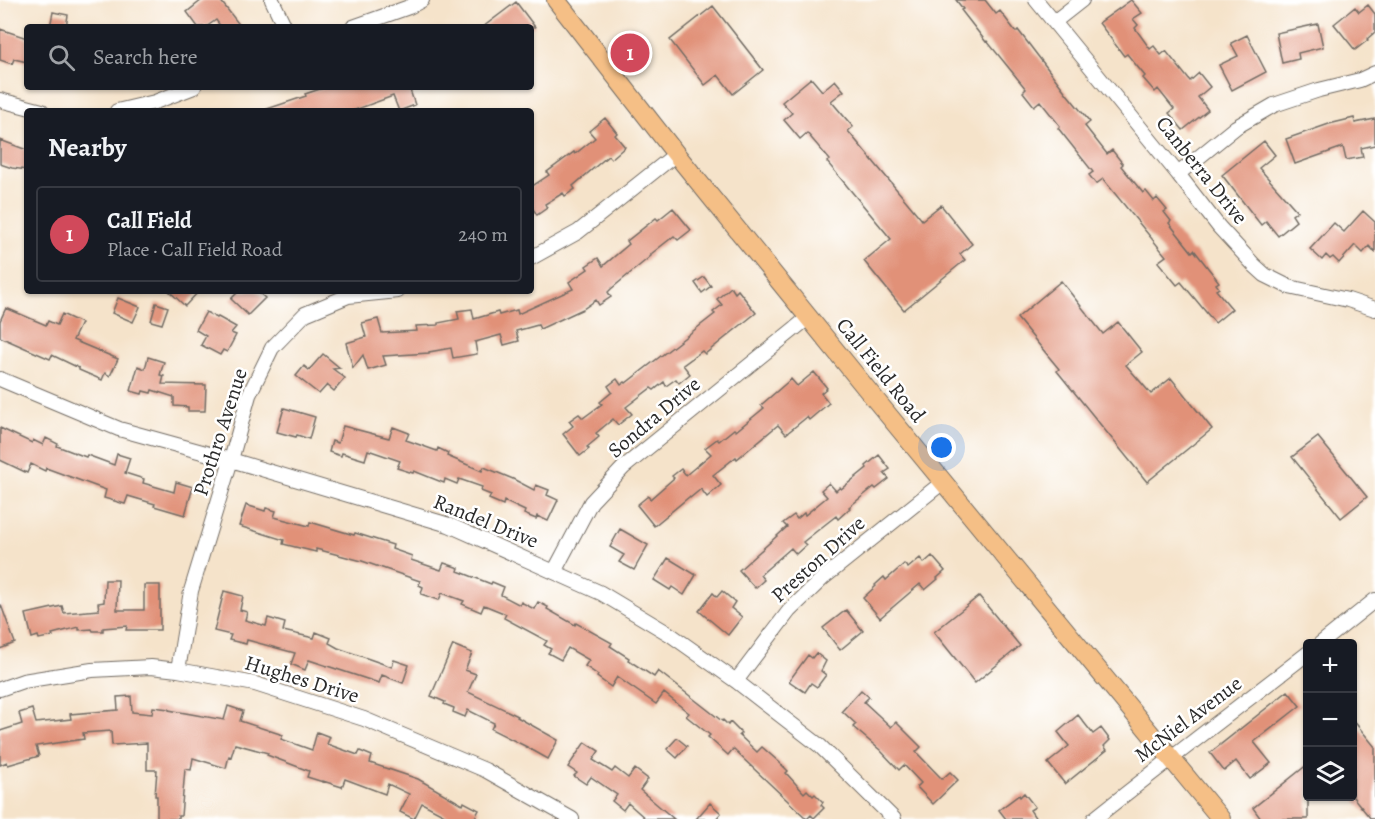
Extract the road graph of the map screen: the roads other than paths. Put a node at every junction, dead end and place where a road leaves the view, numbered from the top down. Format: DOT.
graph roads {
  1 [pos="272,0"];
  2 [pos="422,0"];
  3 [pos="556,0"];
  4 [pos="1036,0"];
  5 [pos="1082,0"];
  6 [pos="1054,22"];
  7 [pos="284,24"];
  8 [pos="361,24"];
  9 [pos="1375,73"];
  10 [pos="186,90"];
  11 [pos="0,100"];
  12 [pos="31,108"];
  13 [pos="130,108"];
  14 [pos="676,154"];
  15 [pos="1178,174"];
  16 [pos="534,256"];
  17 [pos="368,294"];
  18 [pos="1375,309"];
  19 [pos="809,317"];
  20 [pos="0,379"];
  21 [pos="231,460"];
  22 [pos="943,482"];
  23 [pos="554,572"];
  24 [pos="1375,600"];
  25 [pos="1326,639"];
  26 [pos="1303,657"];
  27 [pos="178,670"];
  28 [pos="735,681"];
  29 [pos="0,689"];
  30 [pos="1170,758"];
  31 [pos="572,819"];
  32 [pos="894,819"];
  33 [pos="1094,819"];
  34 [pos="1221,819"];
  1 -- 7 [label="street"];
  2 -- 8 [label="street"];
  3 -- 14 [label="main road, Call Field Road"];
  4 -- 6 [label="street, Canberra Drive"];
  5 -- 6 [label="street"];
  6 -- 15 [label="street, Canberra Drive"];
  9 -- 15 [label="street"];
  10 -- 13 [label="street"];
  11 -- 12 [label="street"];
  14 -- 16 [label="street"];
  14 -- 19 [label="main road, Call Field Road"];
  15 -- 18 [label="street, Canberra Drive"];
  17 -- 21 [label="street, Prothro Avenue"];
  19 -- 22 [label="main road, Call Field Road"];
  19 -- 23 [label="street, Sondra Drive"];
  20 -- 21 [label="street, Randel Drive"];
  21 -- 23 [label="street, Randel Drive"];
  21 -- 27 [label="street, Prothro Avenue"];
  22 -- 28 [label="street, Preston Drive"];
  22 -- 30 [label="main road, Call Field Road"];
  23 -- 28 [label="street, Randel Drive"];
  24 -- 25 [label="street"];
  26 -- 30 [label="street, McNiel Avenue"];
  27 -- 29 [label="street, Hughes Drive"];
  27 -- 31 [label="street, Hughes Drive"];
  28 -- 32 [label="street, Randel Drive"];
  30 -- 33 [label="street, McNiel Avenue"];
  30 -- 34 [label="main road, Call Field Road"];
}
